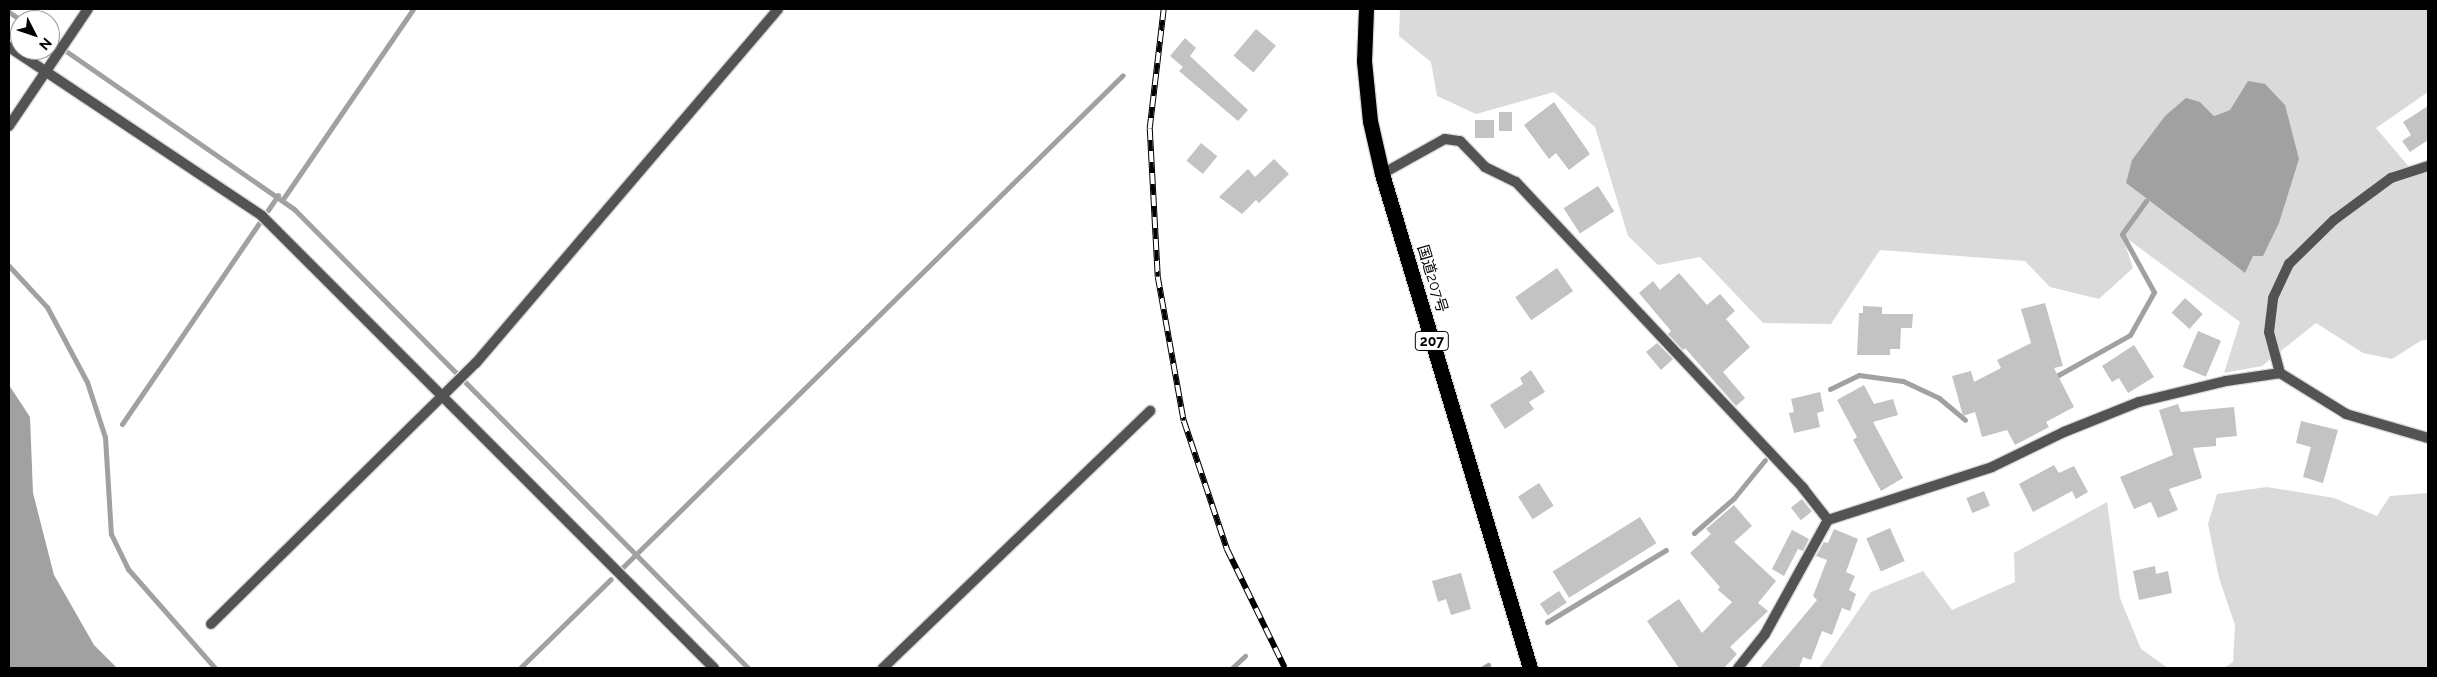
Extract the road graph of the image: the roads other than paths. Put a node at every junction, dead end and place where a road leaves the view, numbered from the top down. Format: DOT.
graph roads {
  1 [pos="88,9"];
  2 [pos="778,9"];
  3 [pos="1366,9"];
  4 [pos="9,47"];
  5 [pos="45,72"];
  6 [pos="9,126"];
  7 [pos="2428,166"];
  8 [pos="1382,174"];
  9 [pos="2280,373"];
  10 [pos="443,398"];
  11 [pos="1150,411"];
  12 [pos="2428,438"];
  13 [pos="1828,520"];
  14 [pos="211,624"];
  15 [pos="714,668"];
  16 [pos="883,668"];
  17 [pos="1530,668"];
  18 [pos="1738,668"];
  1 -- 5 [label="street"];
  2 -- 10 [label="street"];
  3 -- 8 [label="highway, 国道207号 / 207"];
  4 -- 5 [label="street"];
  5 -- 6 [label="street"];
  5 -- 10 [label="street"];
  7 -- 9 [label="street"];
  8 -- 13 [label="street"];
  8 -- 17 [label="highway, 国道207号 / 207"];
  9 -- 12 [label="street"];
  9 -- 13 [label="street"];
  10 -- 14 [label="street"];
  10 -- 15 [label="street"];
  11 -- 16 [label="street"];
  13 -- 18 [label="street"];
}
